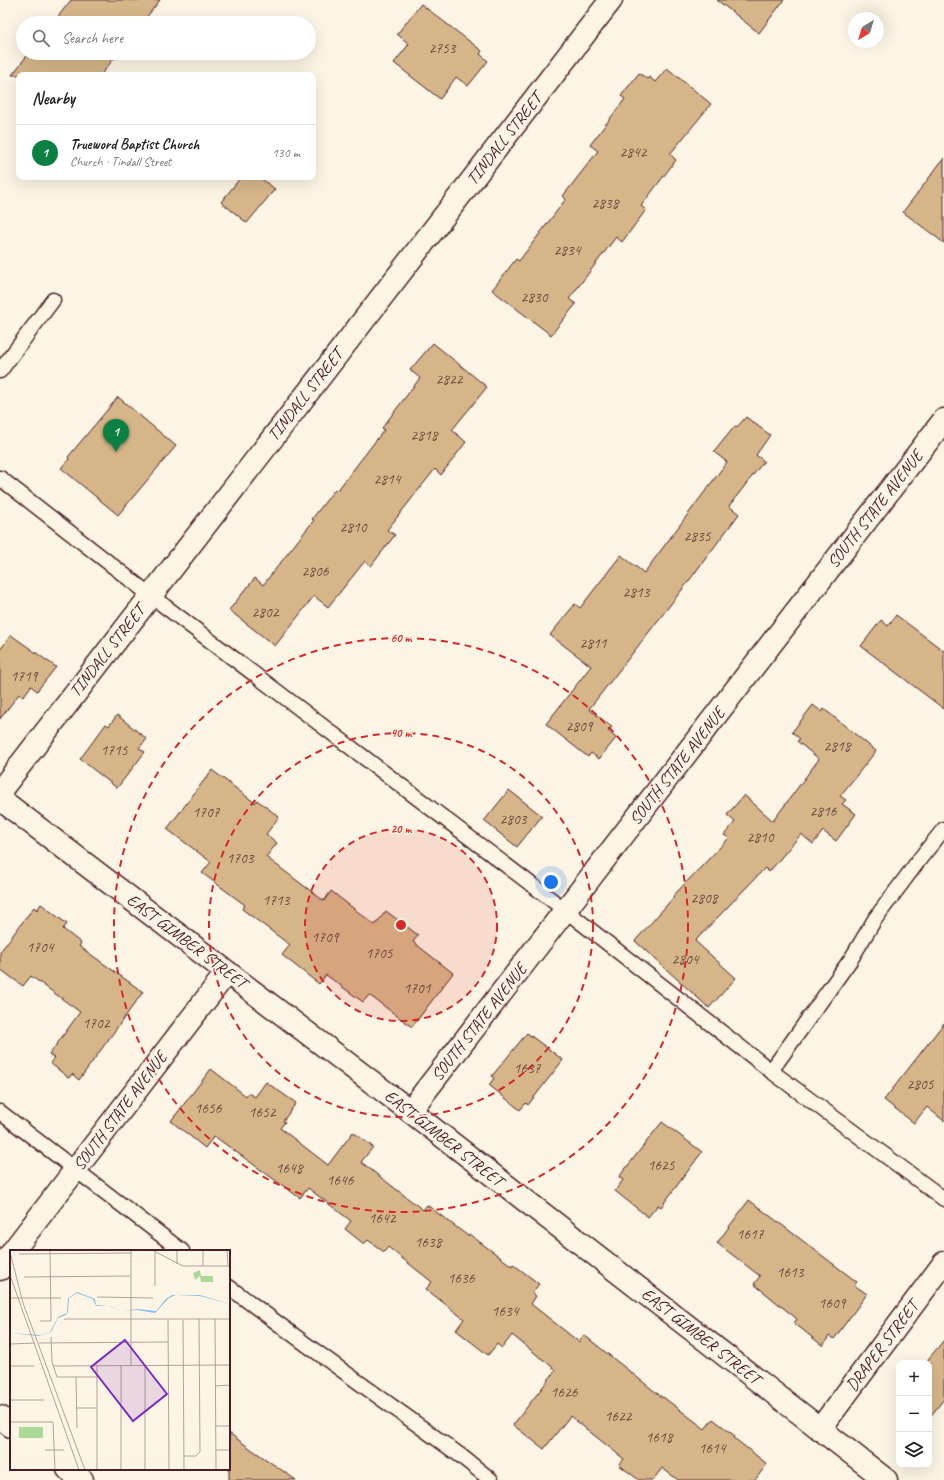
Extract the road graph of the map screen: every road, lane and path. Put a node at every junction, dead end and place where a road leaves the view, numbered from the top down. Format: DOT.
graph roads {
  1 [pos="611,0"];
  2 [pos="53,300"];
  3 [pos="0,372"];
  4 [pos="944,420"];
  5 [pos="0,478"];
  6 [pos="150,595"];
  7 [pos="0,791"];
  8 [pos="0,799"];
  9 [pos="944,829"];
  10 [pos="565,910"];
  11 [pos="227,972"];
  12 [pos="770,1071"];
  13 [pos="410,1111"];
  14 [pos="0,1112"];
  15 [pos="75,1170"];
  16 [pos="944,1199"];
  17 [pos="14,1250"];
  18 [pos="181,1250"];
  19 [pos="10,1255"];
  20 [pos="944,1263"];
  21 [pos="0,1269"];
  22 [pos="230,1287"];
  23 [pos="0,1417"];
  24 [pos="10,1425"];
  25 [pos="820,1429"];
  26 [pos="69,1470"];
  27 [pos="82,1480"];
  28 [pos="491,1480"];
  29 [pos="886,1480"];
  1 -- 6 [label="street, TINDALL STREET"];
  2 -- 3 [label="lane"];
  4 -- 10 [label="street, SOUTH STATE AVENUE"];
  5 -- 6 [label="lane"];
  6 -- 7 [label="street, TINDALL STREET"];
  6 -- 10 [label="lane"];
  8 -- 11 [label="street, EAST GIMBER STREET"];
  9 -- 12 [label="lane"];
  10 -- 12 [label="lane"];
  10 -- 13 [label="street, SOUTH STATE AVENUE"];
  11 -- 13 [label="street, EAST GIMBER STREET"];
  11 -- 15 [label="street, SOUTH STATE AVENUE"];
  12 -- 16 [label="lane"];
  13 -- 25 [label="street, EAST GIMBER STREET"];
  14 -- 15 [label="lane"];
  15 -- 17 [label="street, SOUTH STATE AVENUE"];
  15 -- 18 [label="lane"];
  19 -- 21 [label="street"];
  20 -- 25 [label="street, DRAPER STREET"];
  22 -- 28 [label="lane"];
  23 -- 24 [label="street"];
  25 -- 29 [label="street, EAST GIMBER STREET"];
  26 -- 27 [label="street"];
}
